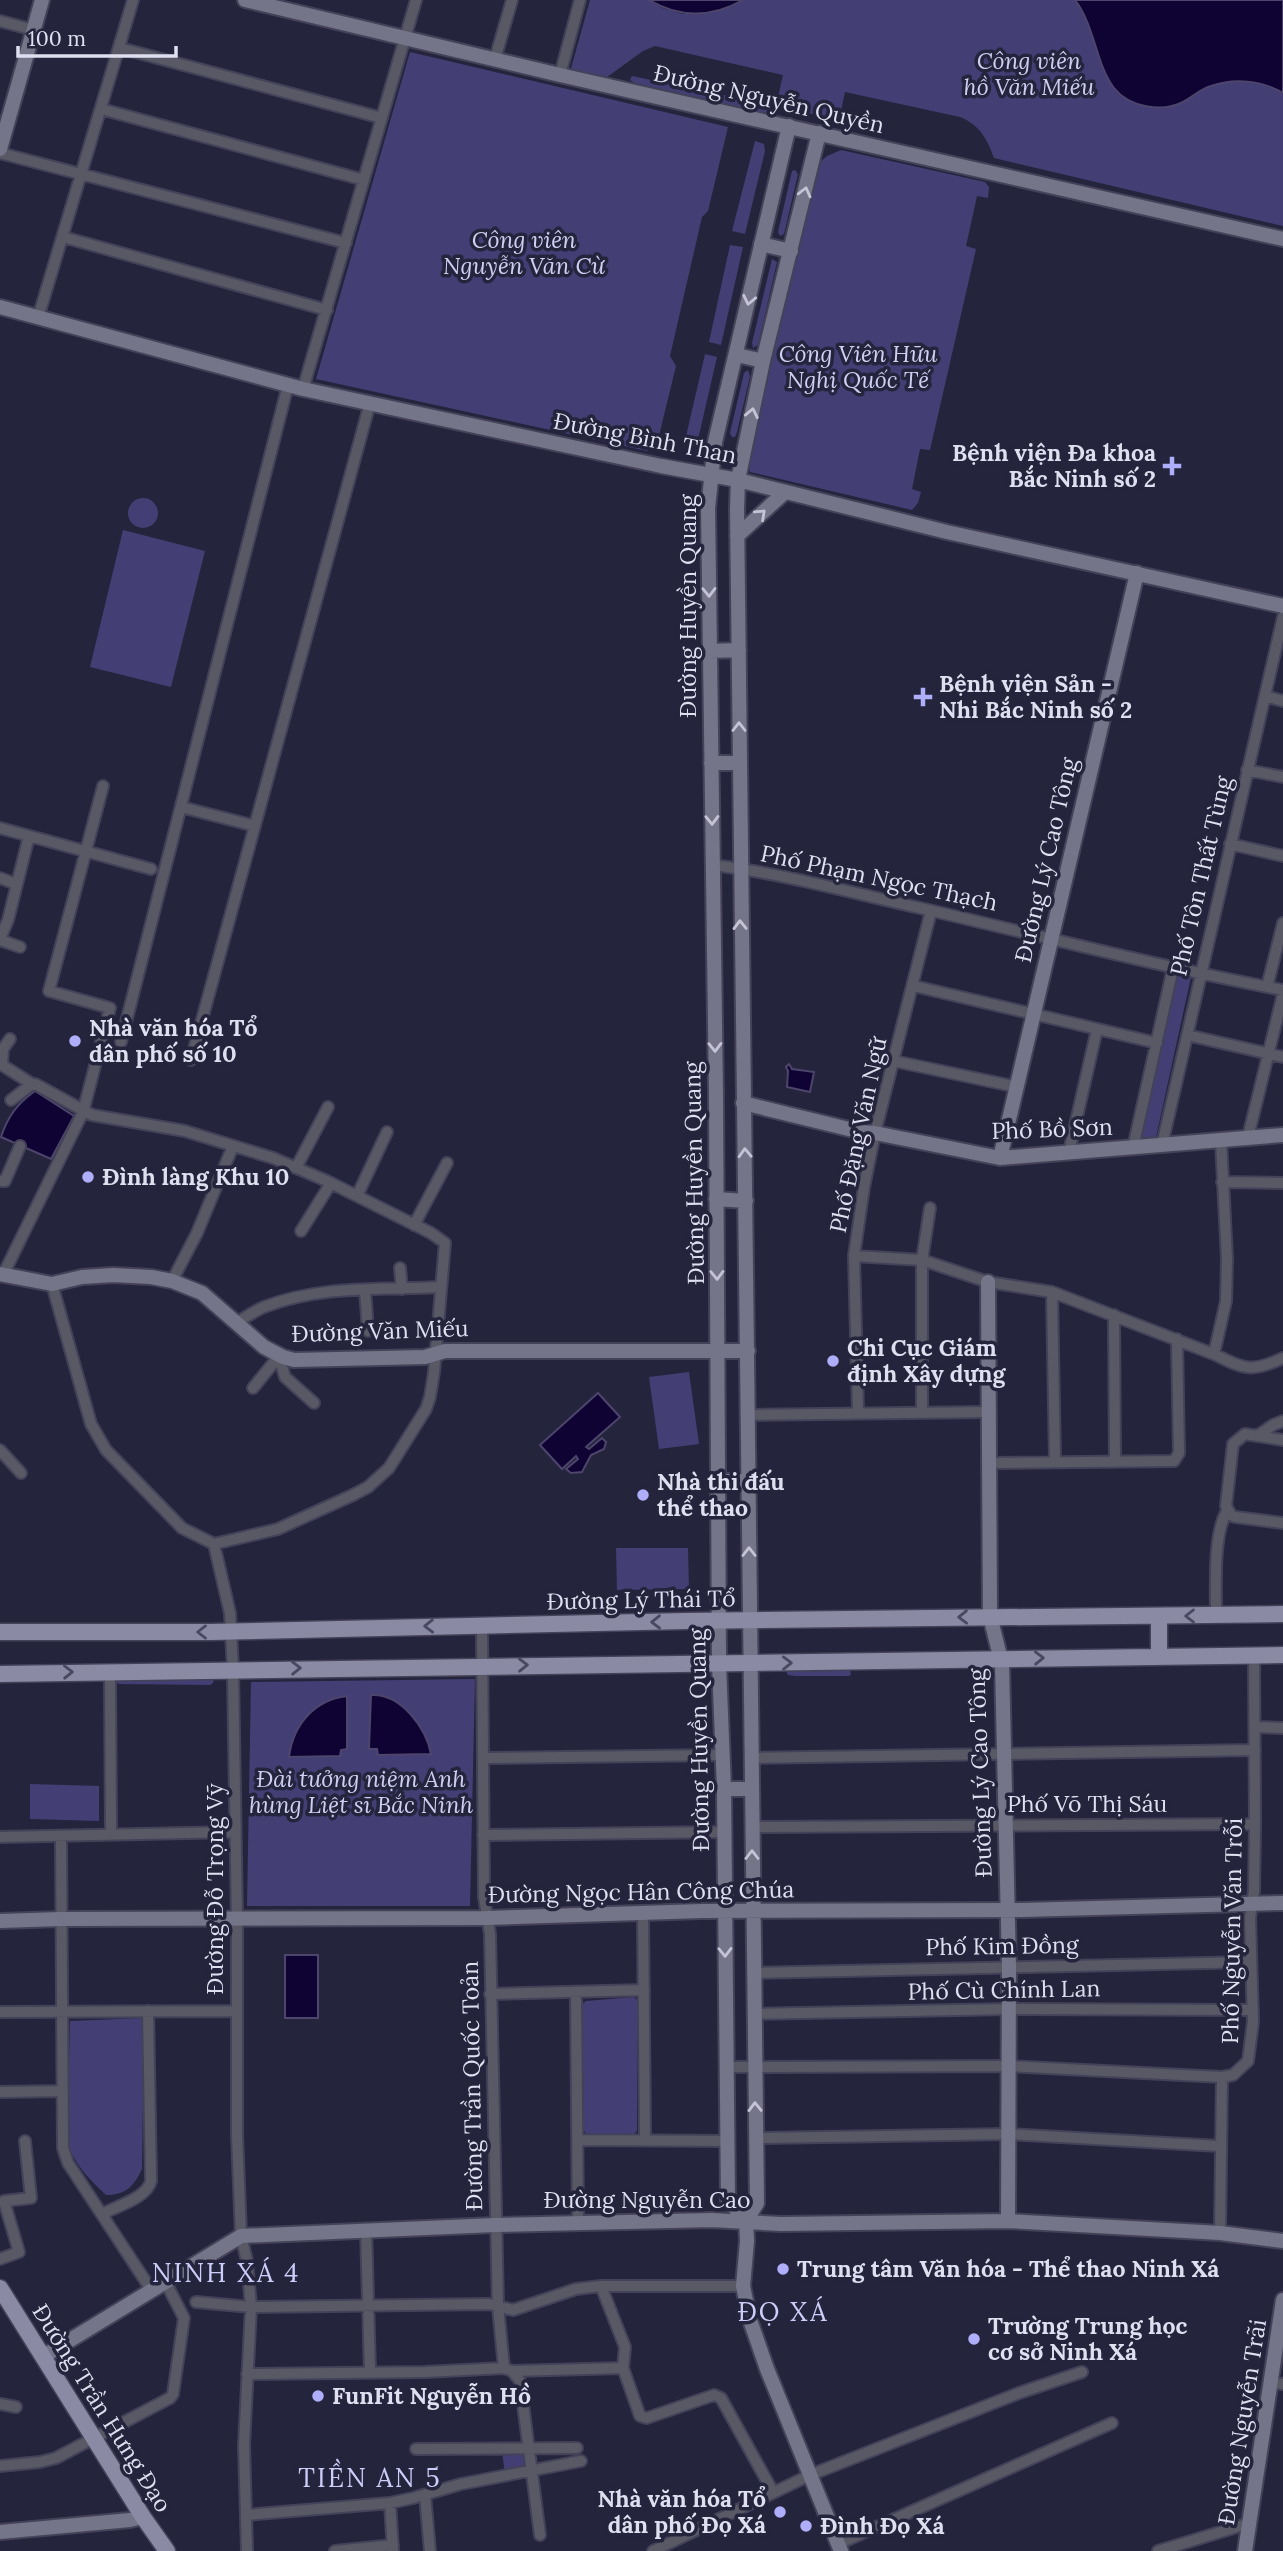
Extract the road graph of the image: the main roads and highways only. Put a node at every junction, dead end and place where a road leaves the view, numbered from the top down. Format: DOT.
graph roads {
  1 [pos="1283,1614"];
  2 [pos="1159,1616"];
  3 [pos="0,1632"];
  4 [pos="1158,1656"];
  5 [pos="1283,1656"];
  6 [pos="0,1674"];
  7 [pos="0,2288"];
  8 [pos="167,2551"];
  1 -- 2 [label="main road, Đường Lý Thái Tổ, one-way"];
  2 -- 3 [label="main road, Đường Lý Thái Tổ, one-way"];
  2 -- 4 [label="main road"];
  4 -- 5 [label="main road"];
  6 -- 4 [label="main road, one-way"];
  7 -- 8 [label="main road, Đường Trần Hưng Đạo"];
}
